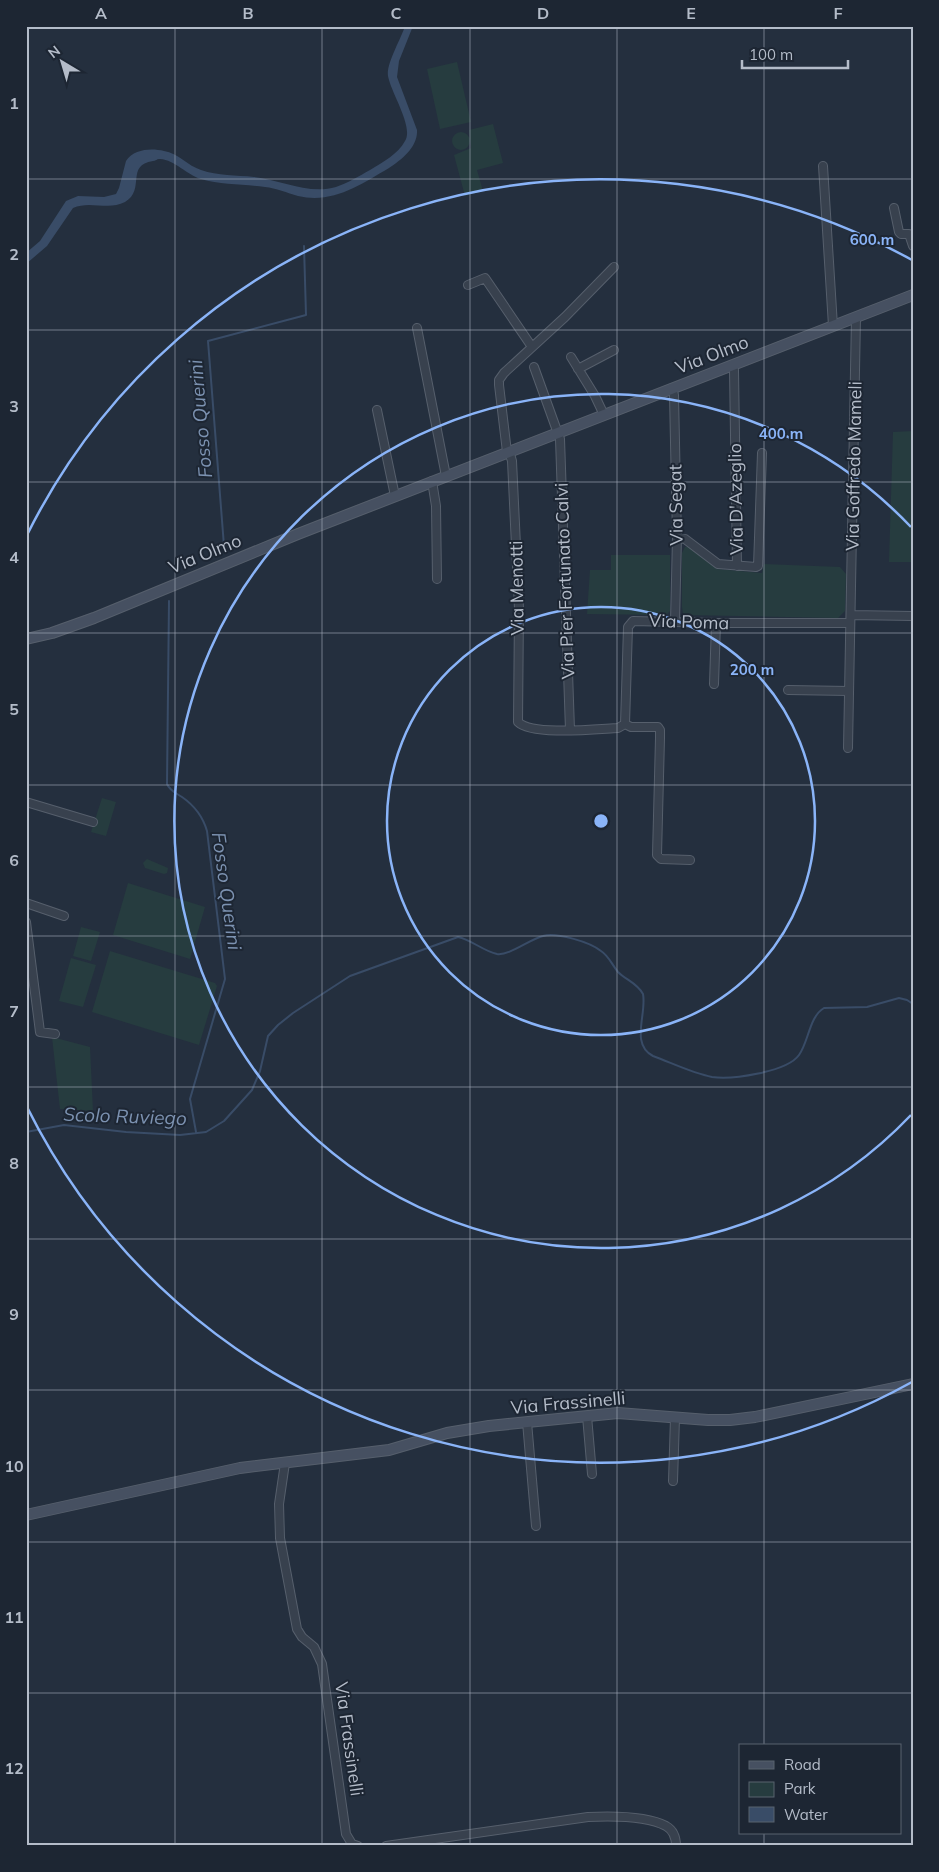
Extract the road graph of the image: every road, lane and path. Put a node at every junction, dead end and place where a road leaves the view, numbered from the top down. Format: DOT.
graph roads {
  1 [pos="823,166"];
  2 [pos="894,208"];
  3 [pos="913,246"];
  4 [pos="614,267"];
  5 [pos="468,285"];
  6 [pos="913,295"];
  7 [pos="856,317"];
  8 [pos="833,326"];
  9 [pos="417,328"];
  10 [pos="532,347"];
  11 [pos="614,350"];
  12 [pos="570,357"];
  13 [pos="732,364"];
  14 [pos="534,367"];
  15 [pos="578,369"];
  16 [pos="672,388"];
  17 [pos="377,410"];
  18 [pos="604,415"];
  19 [pos="559,432"];
  20 [pos="508,452"];
  21 [pos="762,453"];
  22 [pos="446,476"];
  23 [pos="432,481"];
  24 [pos="395,496"];
  25 [pos="677,537"];
  26 [pos="737,566"];
  27 [pos="437,579"];
  28 [pos="850,615"];
  29 [pos="913,616"];
  30 [pos="675,622"];
  31 [pos="716,624"];
  32 [pos="850,624"];
  33 [pos="26,639"];
  34 [pos="714,684"];
  35 [pos="788,690"];
  36 [pos="849,691"];
  37 [pos="625,724"];
  38 [pos="570,730"];
  39 [pos="848,748"];
  40 [pos="26,802"];
  41 [pos="94,822"];
  42 [pos="690,860"];
  43 [pos="26,903"];
  44 [pos="64,916"];
  45 [pos="26,922"];
  46 [pos="55,1034"];
  47 [pos="913,1384"];
  48 [pos="587,1416"];
  49 [pos="675,1418"];
  50 [pos="527,1422"];
  51 [pos="285,1463"];
  52 [pos="592,1474"];
  53 [pos="673,1481"];
  54 [pos="26,1515"];
  55 [pos="536,1526"];
  56 [pos="358,1846"];
  57 [pos="386,1846"];
  58 [pos="676,1846"];
  1 -- 8 [label="street"];
  2 -- 3 [label="street"];
  4 -- 10 [label="street"];
  5 -- 10 [label="street"];
  6 -- 7 [label="street, Via Olmo"];
  7 -- 8 [label="street, Via Olmo"];
  7 -- 28 [label="street, Via Goffredo Mameli"];
  8 -- 13 [label="street, Via Olmo"];
  9 -- 22 [label="street"];
  10 -- 20 [label="street, Via Menotti"];
  11 -- 15 [label="street"];
  12 -- 15 [label="street"];
  13 -- 16 [label="street, Via Olmo"];
  13 -- 26 [label="street, Via D'Azeglio"];
  14 -- 19 [label="street"];
  15 -- 18 [label="street"];
  16 -- 18 [label="street, Via Olmo"];
  16 -- 25 [label="street, Via Segat"];
  17 -- 24 [label="street"];
  18 -- 19 [label="street, Via Olmo"];
  19 -- 20 [label="street, Via Olmo"];
  19 -- 38 [label="street, Via Pier Fortunato Calvi"];
  20 -- 22 [label="street, Via Olmo"];
  20 -- 38 [label="street, Via Menotti"];
  21 -- 26 [label="street"];
  22 -- 23 [label="street, Via Olmo"];
  23 -- 24 [label="street, Via Olmo"];
  23 -- 27 [label="street"];
  24 -- 33 [label="street, Via Olmo"];
  25 -- 26 [label="street, Via D'Azeglio"];
  25 -- 30 [label="street, Via Segat"];
  28 -- 29 [label="street"];
  28 -- 32 [label="street, Via Goffredo Mameli"];
  30 -- 31 [label="street, Via Poma"];
  30 -- 37 [label="street, Via Poma"];
  31 -- 32 [label="street, Via Poma"];
  31 -- 34 [label="street"];
  32 -- 36 [label="street, Via Goffredo Mameli"];
  35 -- 36 [label="street"];
  36 -- 39 [label="street, Via Goffredo Mameli"];
  37 -- 38 [label="street"];
  37 -- 42 [label="street"];
  40 -- 41 [label="street"];
  43 -- 44 [label="street"];
  45 -- 46 [label="street"];
  47 -- 49 [label="street, Via Frassinelli"];
  48 -- 49 [label="street, Via Frassinelli"];
  48 -- 50 [label="street, Via Frassinelli"];
  48 -- 52 [label="street"];
  49 -- 53 [label="street"];
  50 -- 51 [label="street, Via Frassinelli"];
  50 -- 55 [label="street"];
  51 -- 54 [label="street, Via Frassinelli"];
  51 -- 56 [label="street, Via Frassinelli"];
  57 -- 58 [label="street"];
}
